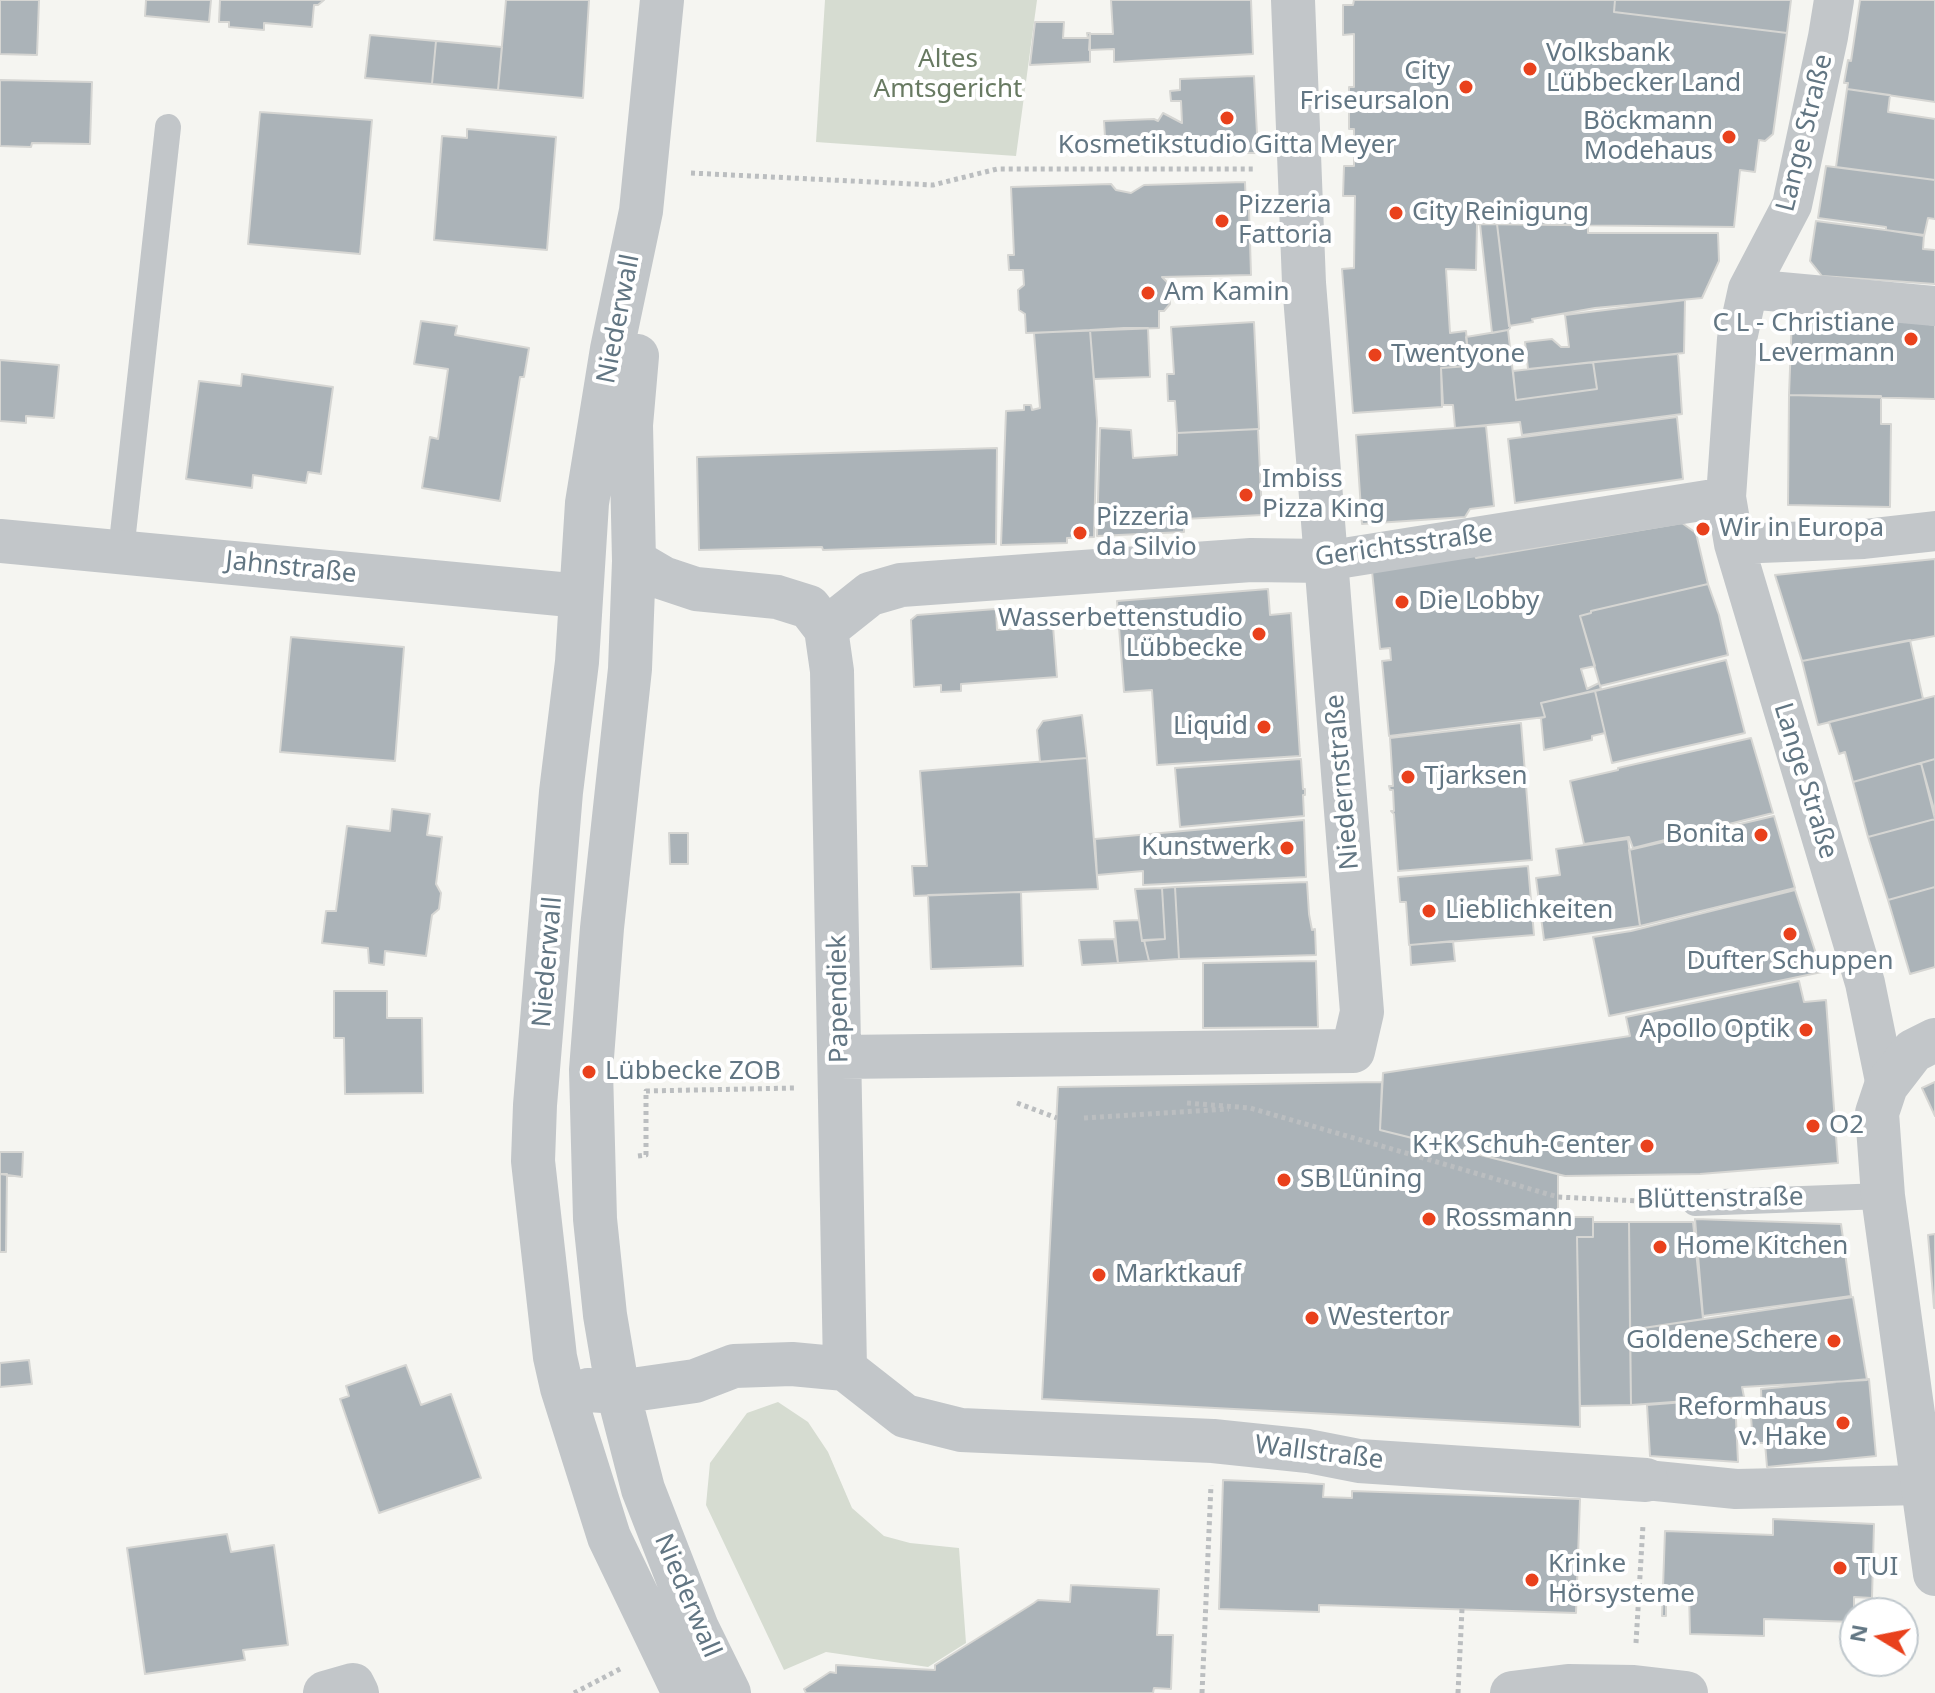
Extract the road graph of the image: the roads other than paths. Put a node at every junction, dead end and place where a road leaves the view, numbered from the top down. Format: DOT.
graph roads {
  1 [pos="662,0"];
  2 [pos="1293,0"];
  3 [pos="1834,0"];
  4 [pos="168,127"];
  5 [pos="643,191"];
  6 [pos="1748,289"];
  7 [pos="1935,306"];
  8 [pos="1726,497"];
  9 [pos="1935,531"];
  10 [pos="0,541"];
  11 [pos="1734,544"];
  12 [pos="121,551"];
  13 [pos="634,561"];
  14 [pos="1325,561"];
  15 [pos="581,596"];
  16 [pos="826,629"];
  17 [pos="1935,1040"];
  18 [pos="840,1072"];
  19 [pos="1886,1086"];
  20 [pos="1883,1196"];
  21 [pos="1695,1203"];
  22 [pos="845,1369"];
  23 [pos="562,1388"];
  24 [pos="618,1392"];
  25 [pos="1925,1467"];
  26 [pos="1646,1480"];
  27 [pos="1935,1574"];
  28 [pos="1567,1690"];
  29 [pos="325,1693"];
  30 [pos="357,1693"];
  31 [pos="684,1693"];
  32 [pos="729,1693"];
  33 [pos="1512,1693"];
  34 [pos="1686,1693"];
  1 -- 5 [label="street, Niederwall"];
  2 -- 14 [label="street, Niedernstraße"];
  3 -- 6 [label="street, Lange Straße"];
  4 -- 12 [label="lane"];
  5 -- 13 [label="street, Niederwall"];
  5 -- 15 [label="street, Niederwall"];
  6 -- 7 [label="street"];
  6 -- 8 [label="street, Lange Straße"];
  8 -- 11 [label="street, Lange Straße"];
  8 -- 14 [label="street, Gerichtsstraße"];
  9 -- 11 [label="street"];
  10 -- 12 [label="street, Jahnstraße"];
  11 -- 19 [label="street, Lange Straße"];
  12 -- 15 [label="street, Jahnstraße"];
  13 -- 16 [label="street"];
  13 -- 24 [label="street, Niederwall"];
  14 -- 16 [label="street, Gerichtsstraße"];
  14 -- 18 [label="street, Niedernstraße"];
  15 -- 23 [label="street, Niederwall"];
  16 -- 18 [label="street, Papendiek"];
  17 -- 19 [label="street"];
  18 -- 22 [label="street, Papendiek"];
  19 -- 20 [label="street, Lange Straße"];
  20 -- 21 [label="lane, Blüttenstraße"];
  20 -- 25 [label="street, Lange Straße"];
  22 -- 24 [label="street"];
  22 -- 26 [label="street, Wallstraße"];
  23 -- 24 [label="street"];
  23 -- 31 [label="street, Niederwall"];
  24 -- 32 [label="street, Niederwall"];
  25 -- 26 [label="street, Wallstraße"];
  25 -- 27 [label="street, Lange Straße"];
  28 -- 33 [label="street"];
  28 -- 34 [label="street"];
  29 -- 30 [label="street"];
}
